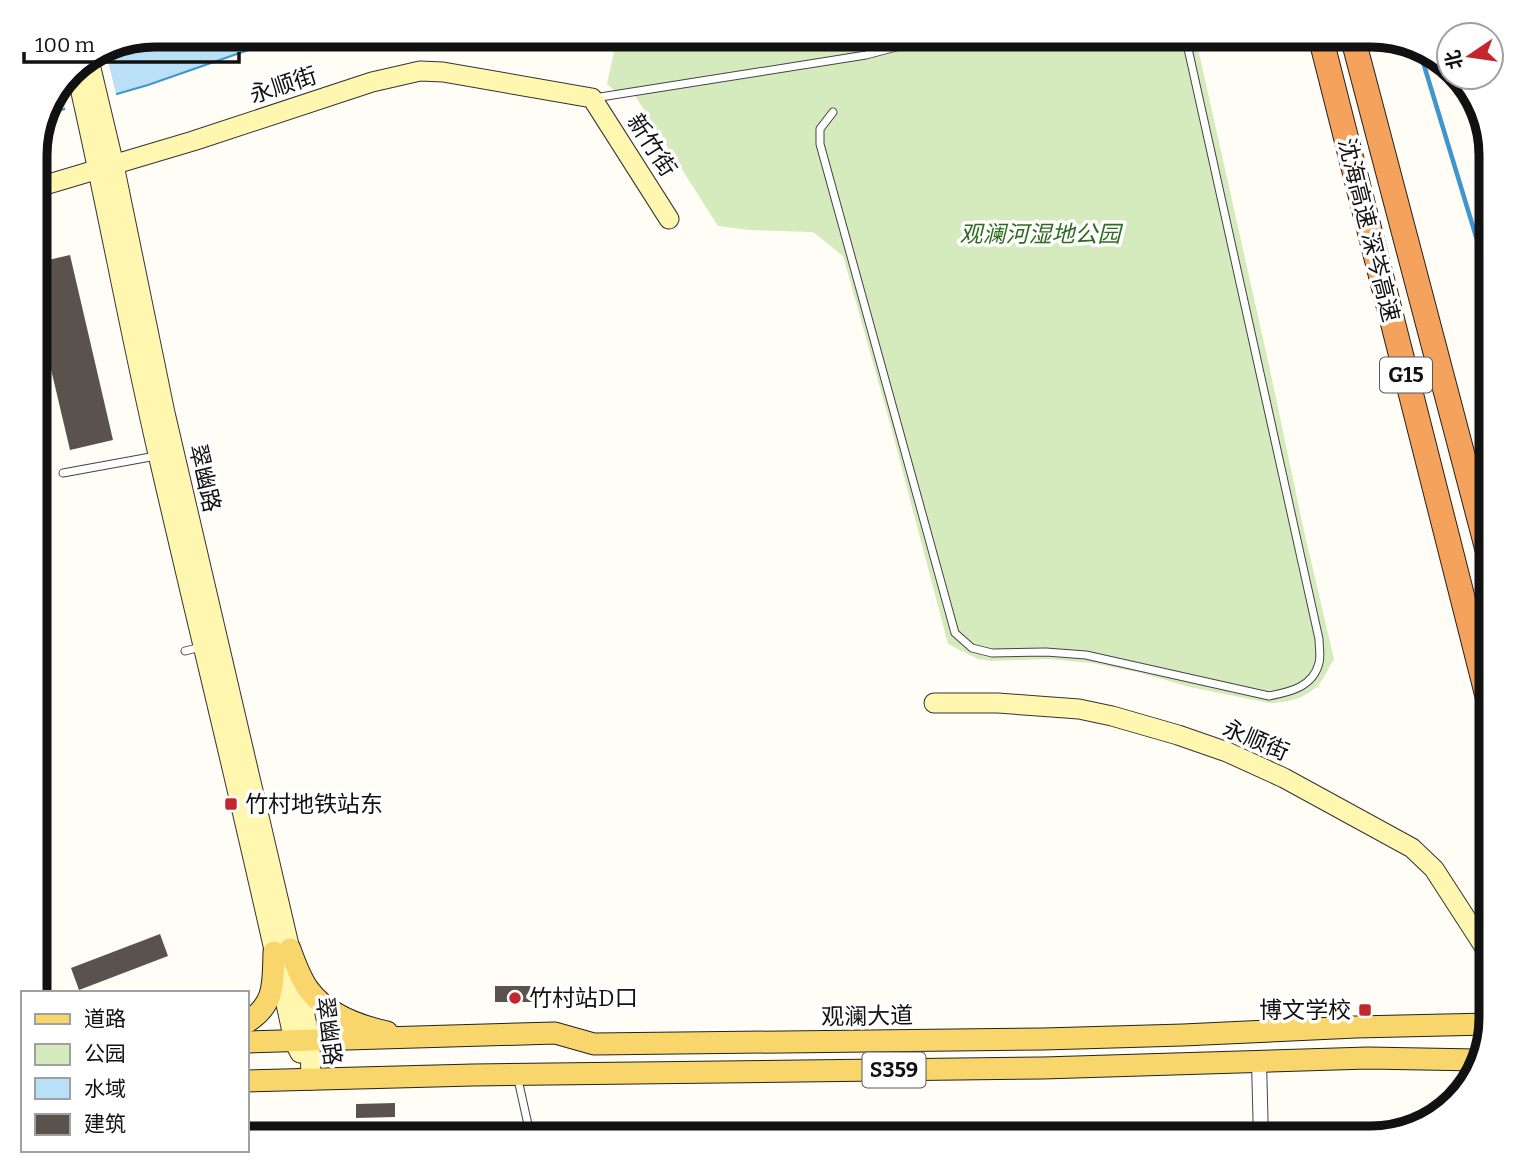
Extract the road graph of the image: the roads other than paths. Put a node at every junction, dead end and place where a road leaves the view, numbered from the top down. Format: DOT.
graph roads {
  1 [pos="896,47"];
  2 [pos="1188,47"];
  3 [pos="1323,47"];
  4 [pos="1355,47"];
  5 [pos="90,70"];
  6 [pos="79,79"];
  7 [pos="593,98"];
  8 [pos="833,112"];
  9 [pos="99,137"];
  10 [pos="106,167"];
  11 [pos="47,184"];
  12 [pos="669,219"];
  13 [pos="158,456"];
  14 [pos="64,473"];
  15 [pos="1479,517"];
  16 [pos="203,647"];
  17 [pos="1479,663"];
  18 [pos="934,703"];
  19 [pos="1479,938"];
  20 [pos="282,951"];
  21 [pos="248,1021"];
  22 [pos="1478,1024"];
  23 [pos="417,1037"];
  24 [pos="302,1040"];
  25 [pos="248,1042"];
  26 [pos="1470,1060"];
  27 [pos="1259,1062"];
  28 [pos="517,1075"];
  29 [pos="312,1080"];
  30 [pos="248,1081"];
  31 [pos="528,1126"];
  32 [pos="1261,1126"];
  1 -- 7 [label="lane"];
  2 -- 8 [label="lane"];
  3 -- 17 [label="highway, 沈海高速 深岑高速 / G15"];
  4 -- 15 [label="highway, 沈海高速 深岑高速 / G15"];
  5 -- 9 [label="main road, 翠幽路"];
  6 -- 9 [label="main road, 翠幽路"];
  7 -- 10 [label="main road, 永顺街"];
  7 -- 12 [label="main road, 新竹街"];
  9 -- 10 [label="main road, 翠幽路"];
  10 -- 11 [label="main road, 永顺街"];
  10 -- 13 [label="main road, 翠幽路"];
  10 -- 16 [label="main road, 翠幽路"];
  13 -- 14 [label="lane"];
  13 -- 16 [label="main road, 翠幽路"];
  16 -- 20 [label="main road, 翠幽路"];
  18 -- 19 [label="main road, 永顺街"];
  20 -- 21 [label="main road"];
  20 -- 23 [label="main road"];
  20 -- 24 [label="main road, 翠幽路"];
  22 -- 23 [label="main road, 观澜大道 / S359"];
  23 -- 24 [label="main road, 观澜大道 / S359"];
  24 -- 25 [label="main road, 观澜大道 / S359"];
  24 -- 29 [label="main road, 翠幽路"];
  26 -- 27 [label="main road, S359"];
  27 -- 28 [label="main road, S359"];
  27 -- 32 [label="street"];
  28 -- 29 [label="main road, S359"];
  28 -- 31 [label="lane"];
  29 -- 30 [label="main road, S359"];
}
